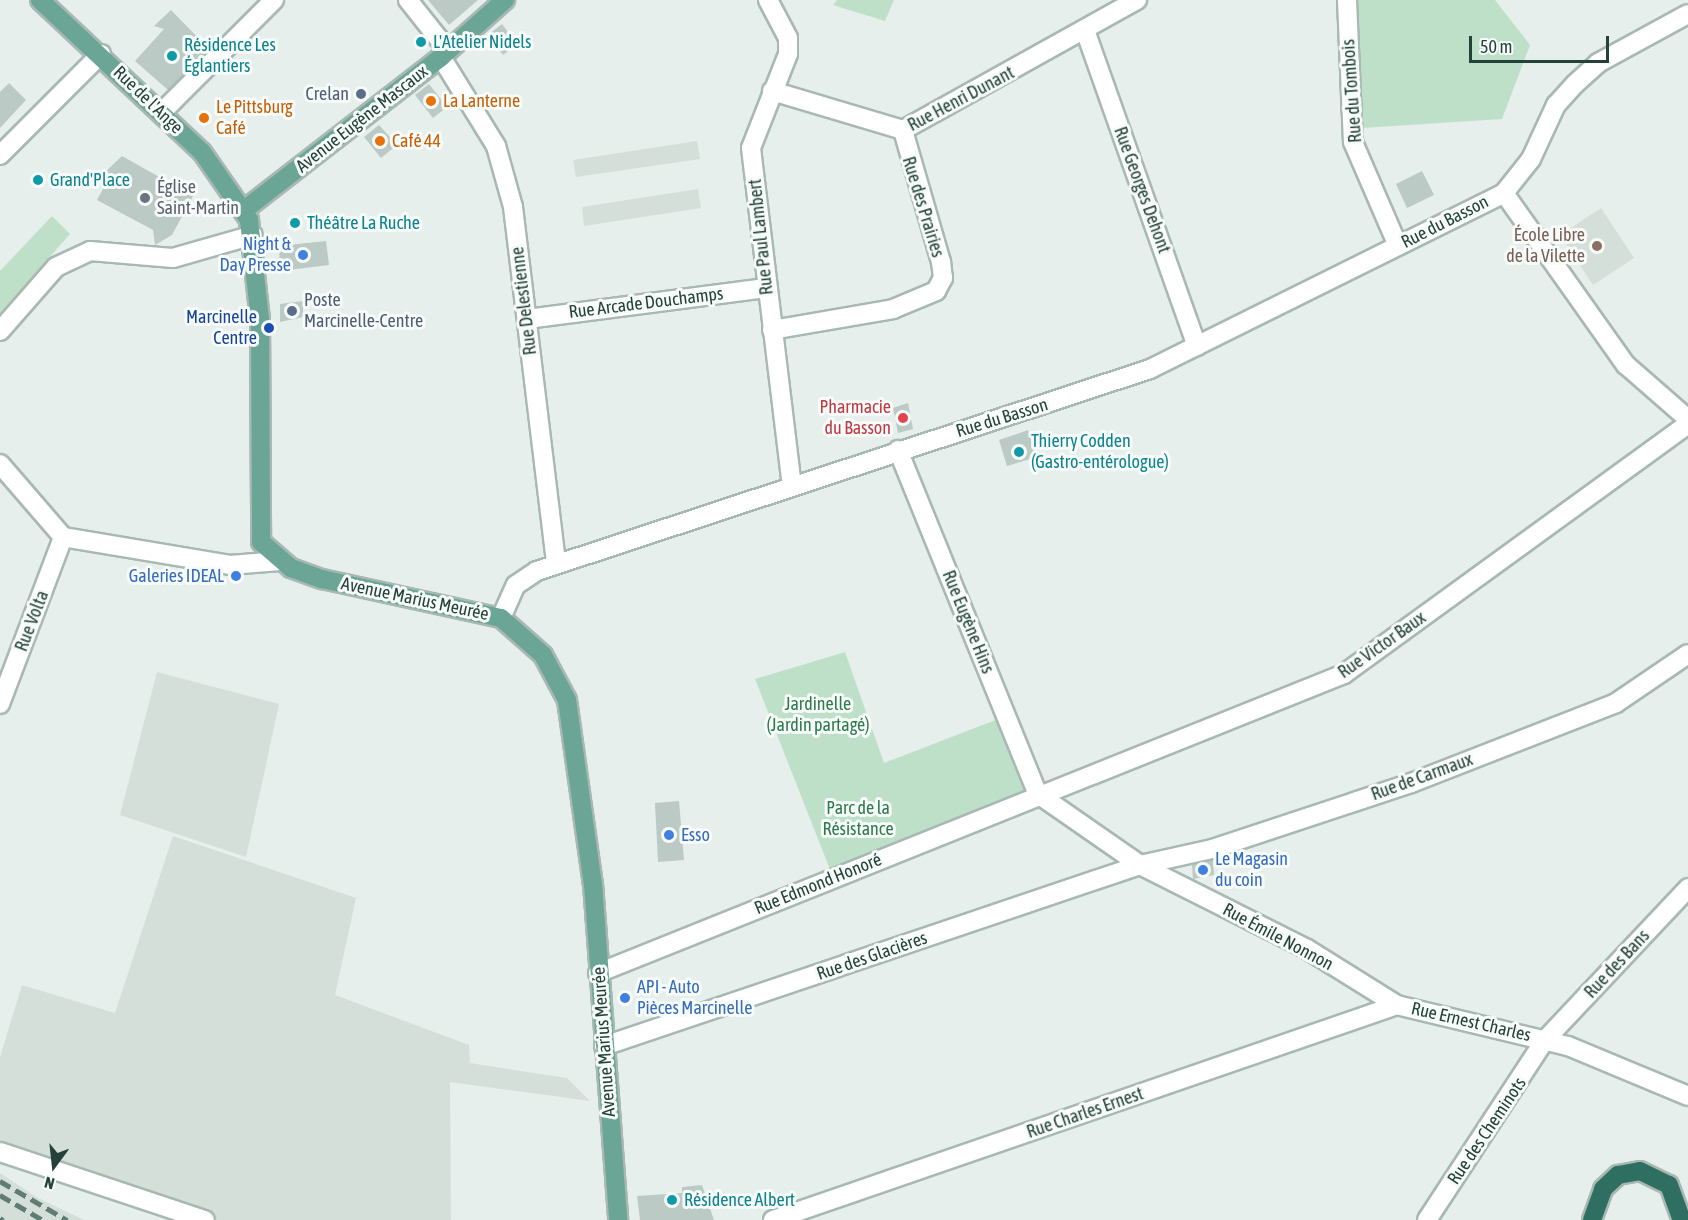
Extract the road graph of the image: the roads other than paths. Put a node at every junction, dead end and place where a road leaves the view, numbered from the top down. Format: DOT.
graph roads {
  1 [pos="40,0"];
  2 [pos="274,0"];
  3 [pos="408,0"];
  4 [pos="505,0"];
  5 [pos="768,0"];
  6 [pos="1137,0"];
  7 [pos="1347,0"];
  8 [pos="1688,14"];
  9 [pos="1086,33"];
  10 [pos="444,53"];
  11 [pos="101,54"];
  12 [pos="772,91"];
  13 [pos="161,113"];
  14 [pos="903,130"];
  15 [pos="0,154"];
  16 [pos="1504,193"];
  17 [pos="244,210"];
  18 [pos="253,235"];
  19 [pos="1398,246"];
  20 [pos="766,288"];
  21 [pos="527,320"];
  22 [pos="772,330"];
  23 [pos="0,331"];
  24 [pos="1197,346"];
  25 [pos="1688,419"];
  26 [pos="1688,424"];
  27 [pos="898,450"];
  28 [pos="0,464"];
  29 [pos="792,485"];
  30 [pos="63,537"];
  31 [pos="280,561"];
  32 [pos="556,563"];
  33 [pos="501,618"];
  34 [pos="1688,654"];
  35 [pos="0,704"];
  36 [pos="1038,794"];
  37 [pos="1140,865"];
  38 [pos="1688,888"];
  39 [pos="598,974"];
  40 [pos="1397,1005"];
  41 [pos="1545,1040"];
  42 [pos="604,1046"];
  43 [pos="1688,1096"];
  44 [pos="0,1152"];
  45 [pos="1681,1216"];
  46 [pos="205,1220"];
  47 [pos="618,1220"];
  48 [pos="773,1220"];
  49 [pos="1426,1220"];
  50 [pos="1593,1220"];
  1 -- 11 [label="main road, Rue de l'Ange"];
  2 -- 13 [label="street"];
  3 -- 10 [label="street, Rue Delestienne"];
  4 -- 10 [label="main road, Avenue Eugène Mascaux"];
  5 -- 12 [label="street, Rue Paul Lambert"];
  6 -- 9 [label="street, Rue Henri Dunant"];
  7 -- 19 [label="street, Rue du Tombois"];
  8 -- 16 [label="street"];
  9 -- 14 [label="street, Rue Henri Dunant"];
  9 -- 24 [label="street, Rue Georges Dehont"];
  10 -- 17 [label="main road, Avenue Eugène Mascaux"];
  10 -- 21 [label="street, Rue Delestienne"];
  11 -- 13 [label="main road, Rue de l'Ange"];
  11 -- 15 [label="street"];
  12 -- 14 [label="street, Rue Henri Dunant"];
  12 -- 20 [label="street, Rue Paul Lambert"];
  13 -- 17 [label="main road, Rue de l'Ange"];
  14 -- 22 [label="street, Rue des Prairies"];
  16 -- 19 [label="street, Rue du Basson"];
  16 -- 25 [label="street"];
  17 -- 18 [label="main road, Avenue Marius Meurée"];
  18 -- 23 [label="street"];
  18 -- 31 [label="main road, Avenue Marius Meurée"];
  19 -- 24 [label="street, Rue du Basson"];
  20 -- 21 [label="street, Rue Arcade Douchamps"];
  20 -- 22 [label="street, Rue Paul Lambert"];
  21 -- 32 [label="street, Rue Delestienne"];
  22 -- 29 [label="street, Rue Paul Lambert"];
  24 -- 27 [label="street, Rue du Basson"];
  26 -- 36 [label="street, Rue Victor Baux"];
  27 -- 29 [label="street, Rue du Basson"];
  27 -- 36 [label="street, Rue Eugène Hins"];
  28 -- 30 [label="street"];
  29 -- 32 [label="street, Rue du Basson"];
  30 -- 31 [label="street"];
  30 -- 35 [label="street, Rue Volta"];
  31 -- 33 [label="main road, Avenue Marius Meurée"];
  32 -- 33 [label="street, Rue du Basson"];
  33 -- 39 [label="main road, Avenue Marius Meurée"];
  34 -- 37 [label="street, Rue de Carmaux"];
  36 -- 37 [label="street, Rue Émile Nonnon"];
  36 -- 39 [label="street, Rue Edmond Honoré"];
  37 -- 40 [label="street, Rue Émile Nonnon"];
  37 -- 42 [label="street, Rue des Glacières"];
  38 -- 41 [label="street, Rue des Bans"];
  39 -- 42 [label="main road, Avenue Marius Meurée"];
  40 -- 41 [label="street, Rue Ernest Charles"];
  40 -- 48 [label="street, Rue Charles Ernest"];
  41 -- 43 [label="street, Rue Ernest Charles"];
  41 -- 49 [label="street, Rue des Cheminots"];
  42 -- 47 [label="main road, Avenue Marius Meurée"];
  44 -- 46 [label="street"];
  45 -- 50 [label="highway"];
}
